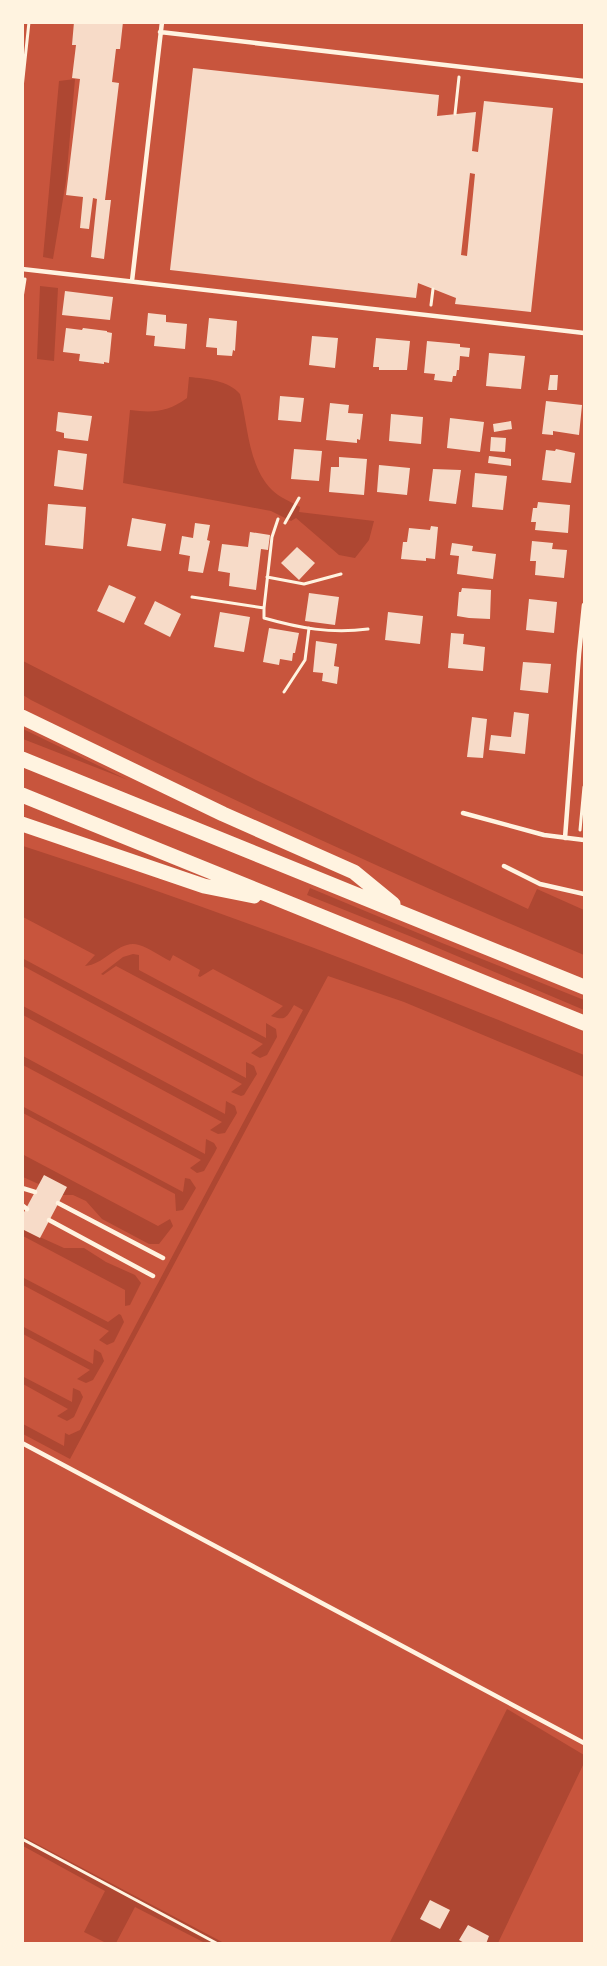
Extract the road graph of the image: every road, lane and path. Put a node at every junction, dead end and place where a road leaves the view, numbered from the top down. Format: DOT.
graph roads {
  1 [pos="29,22"];
  2 [pos="162,22"];
  3 [pos="160,32"];
  4 [pos="460,66"];
  5 [pos="585,81"];
  6 [pos="22,88"];
  7 [pos="454,114"];
  8 [pos="25,269"];
  9 [pos="132,281"];
  10 [pos="433,289"];
  11 [pos="22,298"];
  12 [pos="430,315"];
  13 [pos="585,333"];
  14 [pos="299,498"];
  15 [pos="278,519"];
  16 [pos="285,523"];
  17 [pos="341,574"];
  18 [pos="267,577"];
  19 [pos="192,597"];
  20 [pos="585,605"];
  21 [pos="264,608"];
  22 [pos="309,628"];
  23 [pos="368,629"];
  24 [pos="582,654"];
  25 [pos="284,692"];
  26 [pos="22,717"];
  27 [pos="22,759"];
  28 [pos="585,787"];
  29 [pos="22,795"];
  30 [pos="584,803"];
  31 [pos="463,813"];
  32 [pos="22,826"];
  33 [pos="565,838"];
  34 [pos="582,840"];
  35 [pos="504,866"];
  36 [pos="585,894"];
  37 [pos="292,904"];
  38 [pos="407,915"];
  39 [pos="585,987"];
  40 [pos="585,1023"];
  41 [pos="22,1188"];
  42 [pos="36,1192"];
  43 [pos="58,1203"];
  44 [pos="49,1220"];
  45 [pos="163,1258"];
  46 [pos="153,1276"];
  47 [pos="22,1443"];
  48 [pos="585,1743"];
  49 [pos="22,1839"];
  50 [pos="218,1944"];
  1 -- 6 [label="path"];
  2 -- 3 [label="lane"];
  3 -- 4 [label="lane"];
  3 -- 9 [label="lane"];
  4 -- 5 [label="lane"];
  4 -- 7 [label="path"];
  8 -- 9 [label="lane"];
  8 -- 11 [label="path"];
  9 -- 12 [label="lane"];
  10 -- 12 [label="path"];
  12 -- 13 [label="lane"];
  14 -- 16 [label="path"];
  15 -- 18 [label="path"];
  17 -- 18 [label="path"];
  18 -- 21 [label="path"];
  19 -- 21 [label="path"];
  20 -- 24 [label="lane"];
  21 -- 22 [label="path"];
  22 -- 23 [label="path"];
  22 -- 25 [label="path"];
  24 -- 33 [label="lane"];
  26 -- 38 [label="highway"];
  27 -- 38 [label="highway"];
  28 -- 30 [label="path"];
  29 -- 37 [label="highway"];
  30 -- 34 [label="path"];
  31 -- 33 [label="lane"];
  32 -- 37 [label="highway"];
  33 -- 34 [label="lane"];
  35 -- 36 [label="lane"];
  37 -- 40 [label="highway"];
  38 -- 39 [label="highway"];
  41 -- 42 [label="lane"];
  43 -- 45 [label="lane"];
  44 -- 46 [label="lane"];
  47 -- 48 [label="lane"];
  49 -- 50 [label="path"];
}
